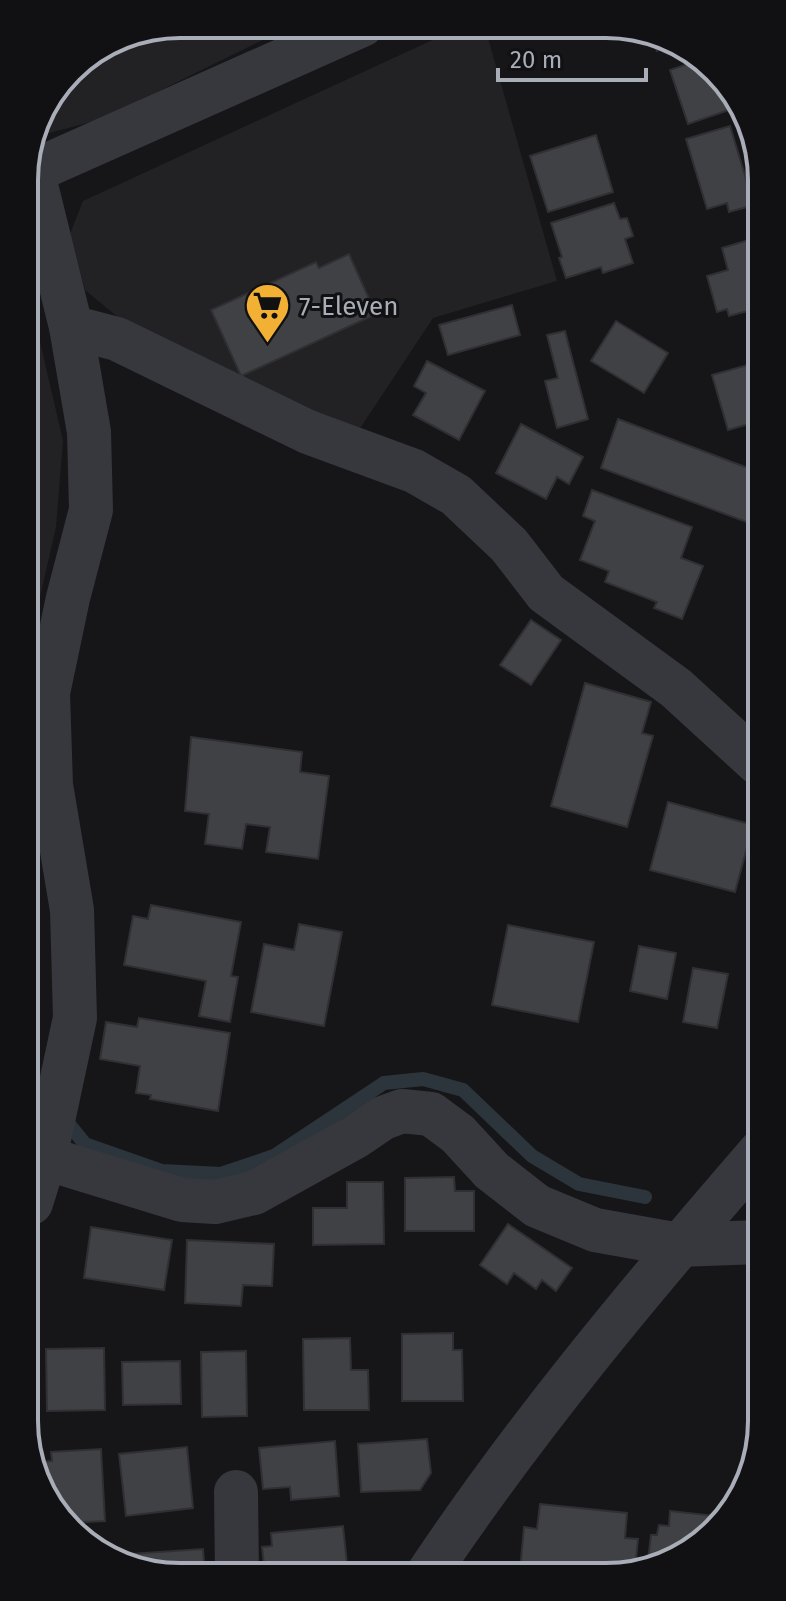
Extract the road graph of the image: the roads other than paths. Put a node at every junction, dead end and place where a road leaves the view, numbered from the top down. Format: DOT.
graph roads {
  1 [pos="333,38"];
  2 [pos="38,170"];
  3 [pos="38,207"];
  4 [pos="71,327"];
  5 [pos="748,754"];
  6 [pos="45,1158"];
  7 [pos="748,1166"];
  8 [pos="38,1180"];
  9 [pos="748,1242"];
  10 [pos="679,1245"];
  11 [pos="236,1492"];
  12 [pos="237,1563"];
  13 [pos="435,1563"];
  1 -- 2 [label="street"];
  3 -- 4 [label="street"];
  4 -- 5 [label="street"];
  4 -- 6 [label="street"];
  6 -- 8 [label="street"];
  6 -- 10 [label="street"];
  7 -- 10 [label="street"];
  9 -- 10 [label="street"];
  10 -- 13 [label="street"];
  11 -- 12 [label="street"];
}
